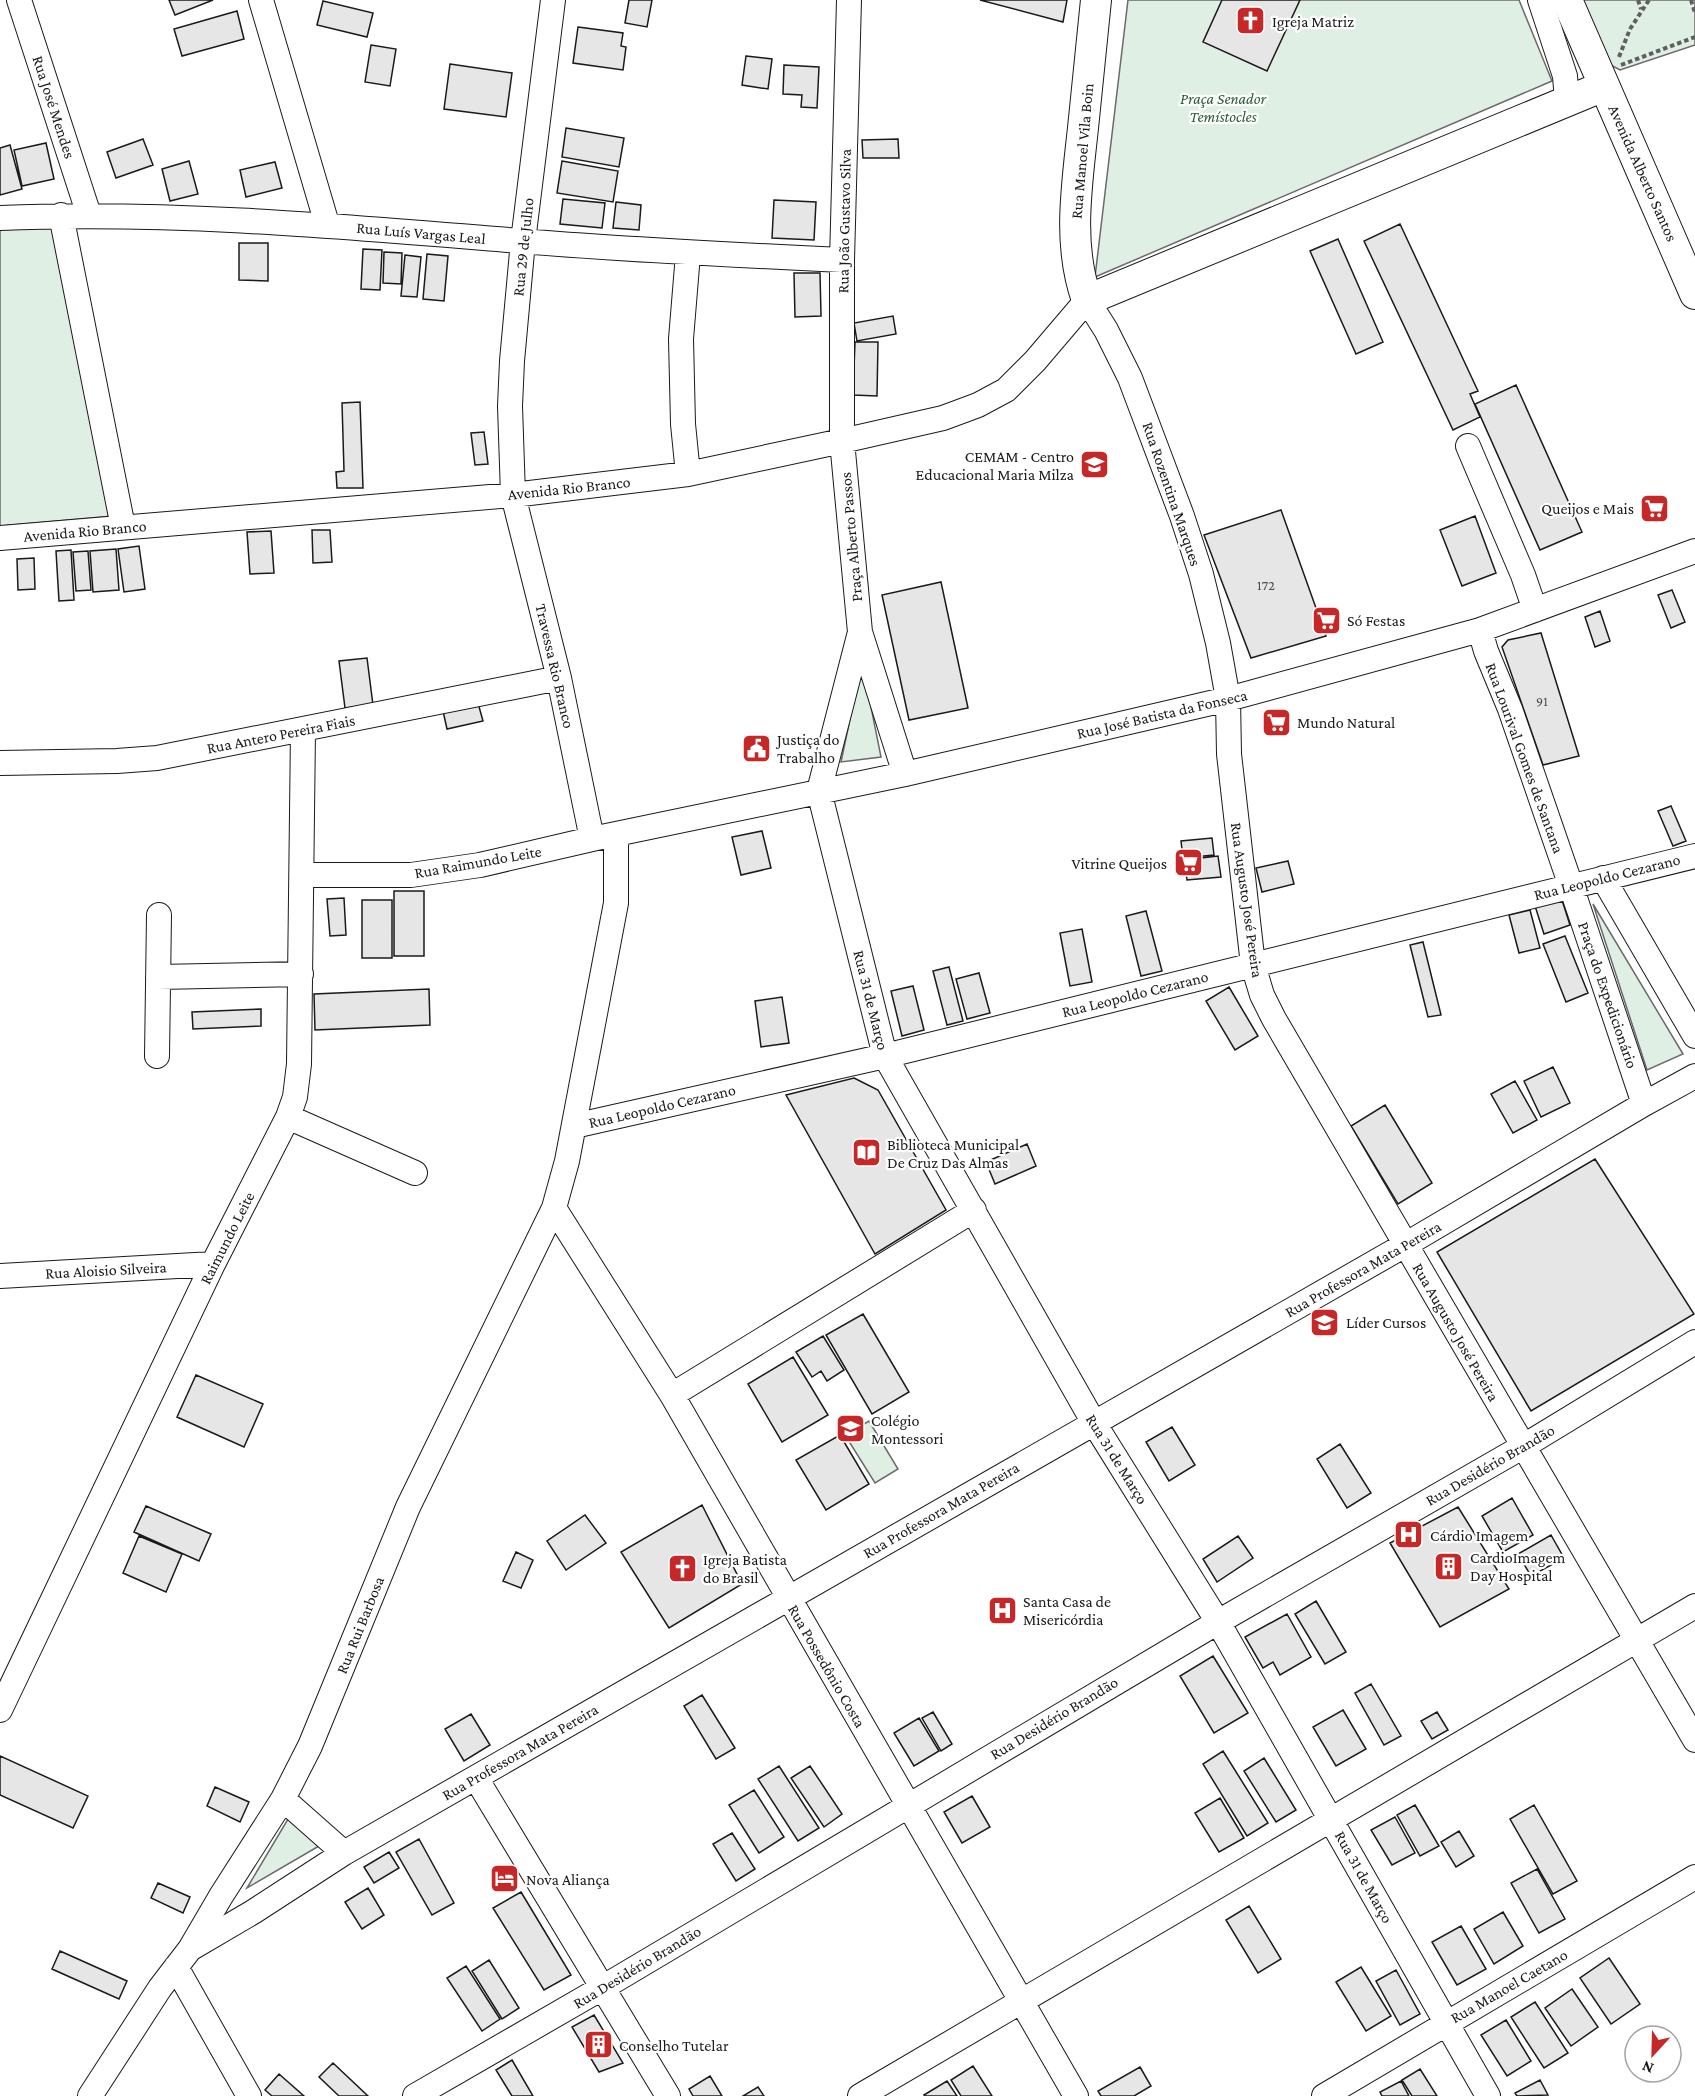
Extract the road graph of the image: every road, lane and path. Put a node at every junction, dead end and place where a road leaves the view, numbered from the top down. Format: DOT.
graph roads {
  1 [pos="19,0"];
  2 [pos="261,0"];
  3 [pos="553,0"];
  4 [pos="849,0"];
  5 [pos="1096,0"];
  6 [pos="1540,0"];
  7 [pos="1567,0"];
  8 [pos="1638,0"];
  9 [pos="1649,0"];
  10 [pos="1691,0"];
  11 [pos="1642,9"];
  12 [pos="1695,13"];
  13 [pos="1695,37"];
  14 [pos="1604,86"];
  15 [pos="1566,101"];
  16 [pos="61,215"];
  17 [pos="89,215"];
  18 [pos="0,218"];
  19 [pos="327,224"];
  20 [pos="523,241"];
  21 [pos="688,254"];
  22 [pos="842,260"];
  23 [pos="1695,294"];
  24 [pos="1087,300"];
  25 [pos="842,441"];
  26 [pos="1468,446"];
  27 [pos="688,474"];
  28 [pos="513,495"];
  29 [pos="123,527"];
  30 [pos="0,537"];
  31 [pos="1695,551"];
  32 [pos="1536,610"];
  33 [pos="1480,630"];
  34 [pos="860,632"];
  35 [pos="559,678"];
  36 [pos="1228,699"];
  37 [pos="303,730"];
  38 [pos="0,763"];
  39 [pos="905,774"];
  40 [pos="819,791"];
  41 [pos="616,835"];
  42 [pos="592,839"];
  43 [pos="1695,856"];
  44 [pos="302,875"];
  45 [pos="1603,878"];
  46 [pos="1571,886"];
  47 [pos="159,915"];
  48 [pos="1253,965"];
  49 [pos="301,974"];
  50 [pos="158,977"];
  51 [pos="1695,1036"];
  52 [pos="157,1056"];
  53 [pos="885,1056"];
  54 [pos="1695,1076"];
  55 [pos="1644,1104"];
  56 [pos="288,1117"];
  57 [pos="574,1126"];
  58 [pos="415,1173"];
  59 [pos="554,1208"];
  60 [pos="974,1210"];
  61 [pos="1405,1245"];
  62 [pos="213,1264"];
  63 [pos="0,1276"];
  64 [pos="1695,1342"];
  65 [pos="672,1395"];
  66 [pos="1094,1423"];
  67 [pos="1524,1446"];
  68 [pos="788,1598"];
  69 [pos="1695,1606"];
  70 [pos="1218,1622"];
  71 [pos="1637,1640"];
  72 [pos="0,1710"];
  73 [pos="1695,1740"];
  74 [pos="476,1778"];
  75 [pos="283,1799"];
  76 [pos="908,1805"];
  77 [pos="1332,1820"];
  78 [pos="344,1853"];
  79 [pos="1695,1877"];
  80 [pos="183,1958"];
  81 [pos="602,1988"];
  82 [pos="1022,2000"];
  83 [pos="1446,2023"];
  84 [pos="90,2096"];
  85 [pos="249,2096"];
  86 [pos="415,2096"];
  87 [pos="668,2096"];
  88 [pos="860,2096"];
  89 [pos="1076,2096"];
  90 [pos="1324,2096"];
  91 [pos="1488,2096"];
  1 -- 17 [label="street, Rua José Mendes"];
  2 -- 19 [label="street"];
  3 -- 20 [label="street, Rua 29 de Julho"];
  4 -- 22 [label="street, Rua João Gustavo Silva"];
  5 -- 24 [label="main road, Rua Manoel Vila Boin"];
  6 -- 15 [label="street"];
  7 -- 14 [label="main road"];
  8 -- 11 [label="path"];
  9 -- 11 [label="path"];
  10 -- 12 [label="path"];
  11 -- 13 [label="path"];
  14 -- 15 [label="main road"];
  14 -- 23 [label="main road, Avenida Alberto Santos"];
  15 -- 24 [label="main road"];
  16 -- 17 [label="street, Rua Luís Vargas Leal"];
  16 -- 18 [label="street, Rua Luís Vargas Leal"];
  16 -- 29 [label="street"];
  17 -- 19 [label="street, Rua Luís Vargas Leal"];
  19 -- 20 [label="street, Rua Luís Vargas Leal"];
  20 -- 21 [label="street, Rua Luís Vargas Leal"];
  20 -- 28 [label="street, Rua 29 de Julho"];
  21 -- 22 [label="street, Rua Luís Vargas Leal"];
  21 -- 27 [label="street"];
  22 -- 25 [label="street, Rua João Gustavo Silva"];
  24 -- 25 [label="street, Avenida Rio Branco"];
  24 -- 36 [label="street, Rua Rozentina Marques"];
  25 -- 27 [label="street, Avenida Rio Branco"];
  25 -- 34 [label="street, Praça Alberto Passos"];
  26 -- 32 [label="street"];
  27 -- 28 [label="street, Avenida Rio Branco"];
  28 -- 29 [label="street, Avenida Rio Branco"];
  28 -- 35 [label="street, Travessa Rio Branco"];
  29 -- 30 [label="street, Avenida Rio Branco"];
  31 -- 32 [label="street, Rua José Batista da Fonseca"];
  32 -- 33 [label="street, Rua José Batista da Fonseca"];
  33 -- 36 [label="street, Rua José Batista da Fonseca"];
  33 -- 46 [label="street, Rua Lourival Gomes de Santana"];
  34 -- 39 [label="street, Praça Alberto Passos"];
  34 -- 40 [label="street, Praça Alberto Passos"];
  35 -- 37 [label="street, Rua Antero Pereira Fiais"];
  35 -- 42 [label="street, Travessa Rio Branco"];
  36 -- 39 [label="street, Rua José Batista da Fonseca"];
  36 -- 48 [label="street, Rua Augusto José Pereira"];
  37 -- 38 [label="street, Rua Antero Pereira Fiais"];
  37 -- 44 [label="street, Raimundo Leite"];
  39 -- 40 [label="street, Rua José Batista da Fonseca"];
  40 -- 41 [label="street, Rua José Batista da Fonseca"];
  40 -- 53 [label="street, Rua 31 de Março"];
  41 -- 42 [label="street, Rua Raimundo Leite"];
  41 -- 57 [label="street, Rua Rui Barbosa"];
  42 -- 44 [label="street, Rua Raimundo Leite"];
  43 -- 45 [label="street, Rua Leopoldo Cezarano"];
  44 -- 49 [label="street, Raimundo Leite"];
  45 -- 46 [label="street, Rua Leopoldo Cezarano"];
  45 -- 51 [label="street"];
  46 -- 48 [label="street, Rua Leopoldo Cezarano"];
  46 -- 55 [label="street, Praça do Expedicionário"];
  47 -- 50 [label="street"];
  48 -- 53 [label="street, Rua Leopoldo Cezarano"];
  48 -- 61 [label="street, Rua Augusto José Pereira"];
  49 -- 50 [label="street"];
  49 -- 56 [label="street, Raimundo Leite"];
  50 -- 52 [label="street"];
  53 -- 57 [label="street, Rua Leopoldo Cezarano"];
  53 -- 60 [label="street, Rua 31 de Março"];
  54 -- 55 [label="street, Rua Professora Mata Pereira"];
  55 -- 61 [label="street, Rua Professora Mata Pereira"];
  56 -- 58 [label="street"];
  56 -- 62 [label="street, Raimundo Leite"];
  57 -- 59 [label="street, Rua Rui Barbosa"];
  59 -- 65 [label="street, Rua Possedônio Costa"];
  59 -- 75 [label="street, Rua Rui Barbosa"];
  60 -- 65 [label="street"];
  60 -- 66 [label="street, Rua 31 de Março"];
  61 -- 66 [label="street, Rua Professora Mata Pereira"];
  61 -- 67 [label="street, Rua Augusto José Pereira"];
  62 -- 63 [label="street, Rua Aloisio Silveira"];
  62 -- 72 [label="street, Raimundo Leite"];
  64 -- 67 [label="street, Rua Desidério Brandão"];
  65 -- 68 [label="street, Rua Possedônio Costa"];
  66 -- 68 [label="street, Rua Professora Mata Pereira"];
  66 -- 70 [label="street, Rua 31 de Março"];
  67 -- 70 [label="street, Rua Desidério Brandão"];
  67 -- 71 [label="street, Rua Augusto José Pereira"];
  68 -- 74 [label="street, Rua Professora Mata Pereira"];
  68 -- 76 [label="street, Rua Possedônio Costa"];
  69 -- 71 [label="street"];
  70 -- 76 [label="street, Rua Desidério Brandão"];
  70 -- 77 [label="street, Rua 31 de Março"];
  71 -- 73 [label="street, Rua Augusto José Pereira"];
  71 -- 77 [label="street"];
  74 -- 78 [label="street, Rua Professora Mata Pereira"];
  74 -- 81 [label="street"];
  75 -- 78 [label="street"];
  75 -- 80 [label="street, Rua Rui Barbosa"];
  76 -- 81 [label="street, Rua Desidério Brandão"];
  76 -- 82 [label="street, Rua Possedônio Costa"];
  77 -- 82 [label="street"];
  77 -- 83 [label="street, Rua 31 de Março"];
  78 -- 80 [label="street, Rua Professora Mata Pereira"];
  79 -- 83 [label="street, Rua Manoel Caetano"];
  80 -- 84 [label="street, Rua Rui Barbosa"];
  80 -- 85 [label="street"];
  81 -- 86 [label="street, Rua Desidério Brandão"];
  81 -- 87 [label="street"];
  82 -- 88 [label="street"];
  82 -- 89 [label="street, Rua Possedônio Costa"];
  83 -- 90 [label="street, Rua Manoel Caetano"];
  83 -- 91 [label="street, Rua 31 de Março"];
}
